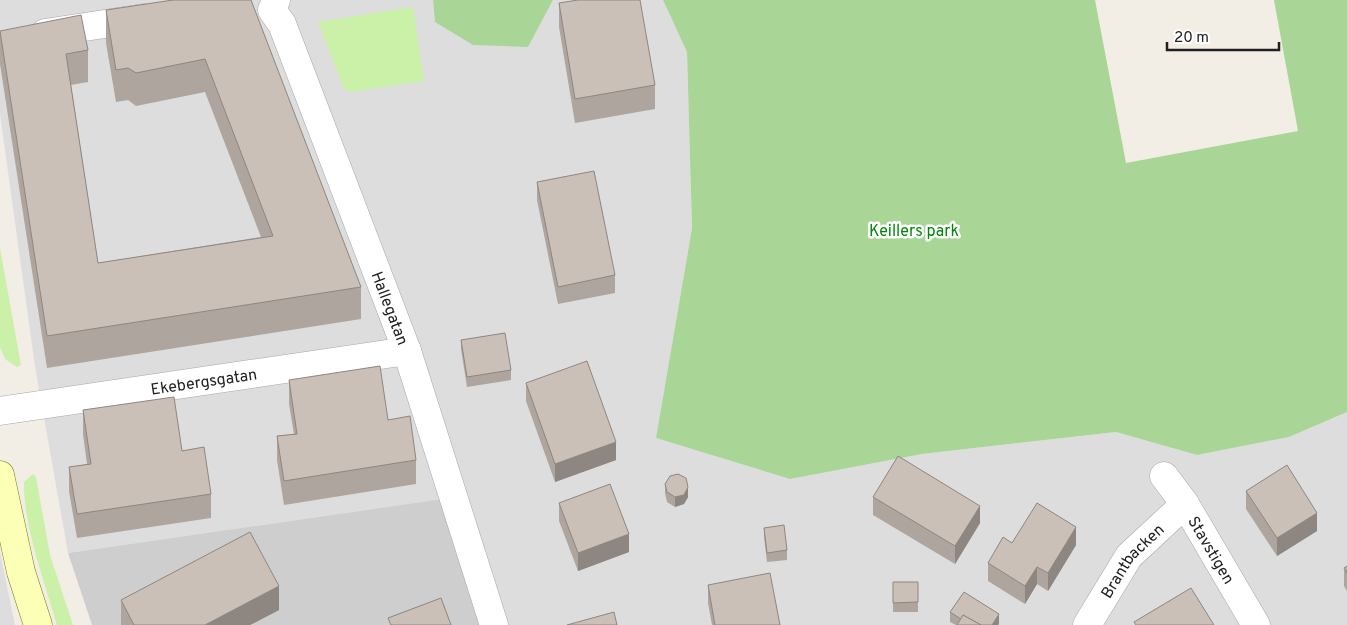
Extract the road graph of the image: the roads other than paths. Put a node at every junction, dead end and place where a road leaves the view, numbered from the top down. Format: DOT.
graph roads {
  1 [pos="274,5"];
  2 [pos="244,6"];
  3 [pos="167,15"];
  4 [pos="22,36"];
  5 [pos="407,351"];
  6 [pos="0,411"];
  7 [pos="0,475"];
  8 [pos="1164,476"];
  9 [pos="1185,504"];
  10 [pos="38,625"];
  11 [pos="494,625"];
  12 [pos="1087,625"];
  13 [pos="1256,625"];
  1 -- 2 [label="street"];
  1 -- 5 [label="street, Hallegatan"];
  3 -- 4 [label="street"];
  5 -- 6 [label="street, Ekebergsgatan"];
  5 -- 11 [label="street, Hallegatan"];
  7 -- 10 [label="street"];
  8 -- 9 [label="street, Stavstigen"];
  9 -- 12 [label="street, Brantbacken"];
  9 -- 13 [label="street, Stavstigen"];
}
